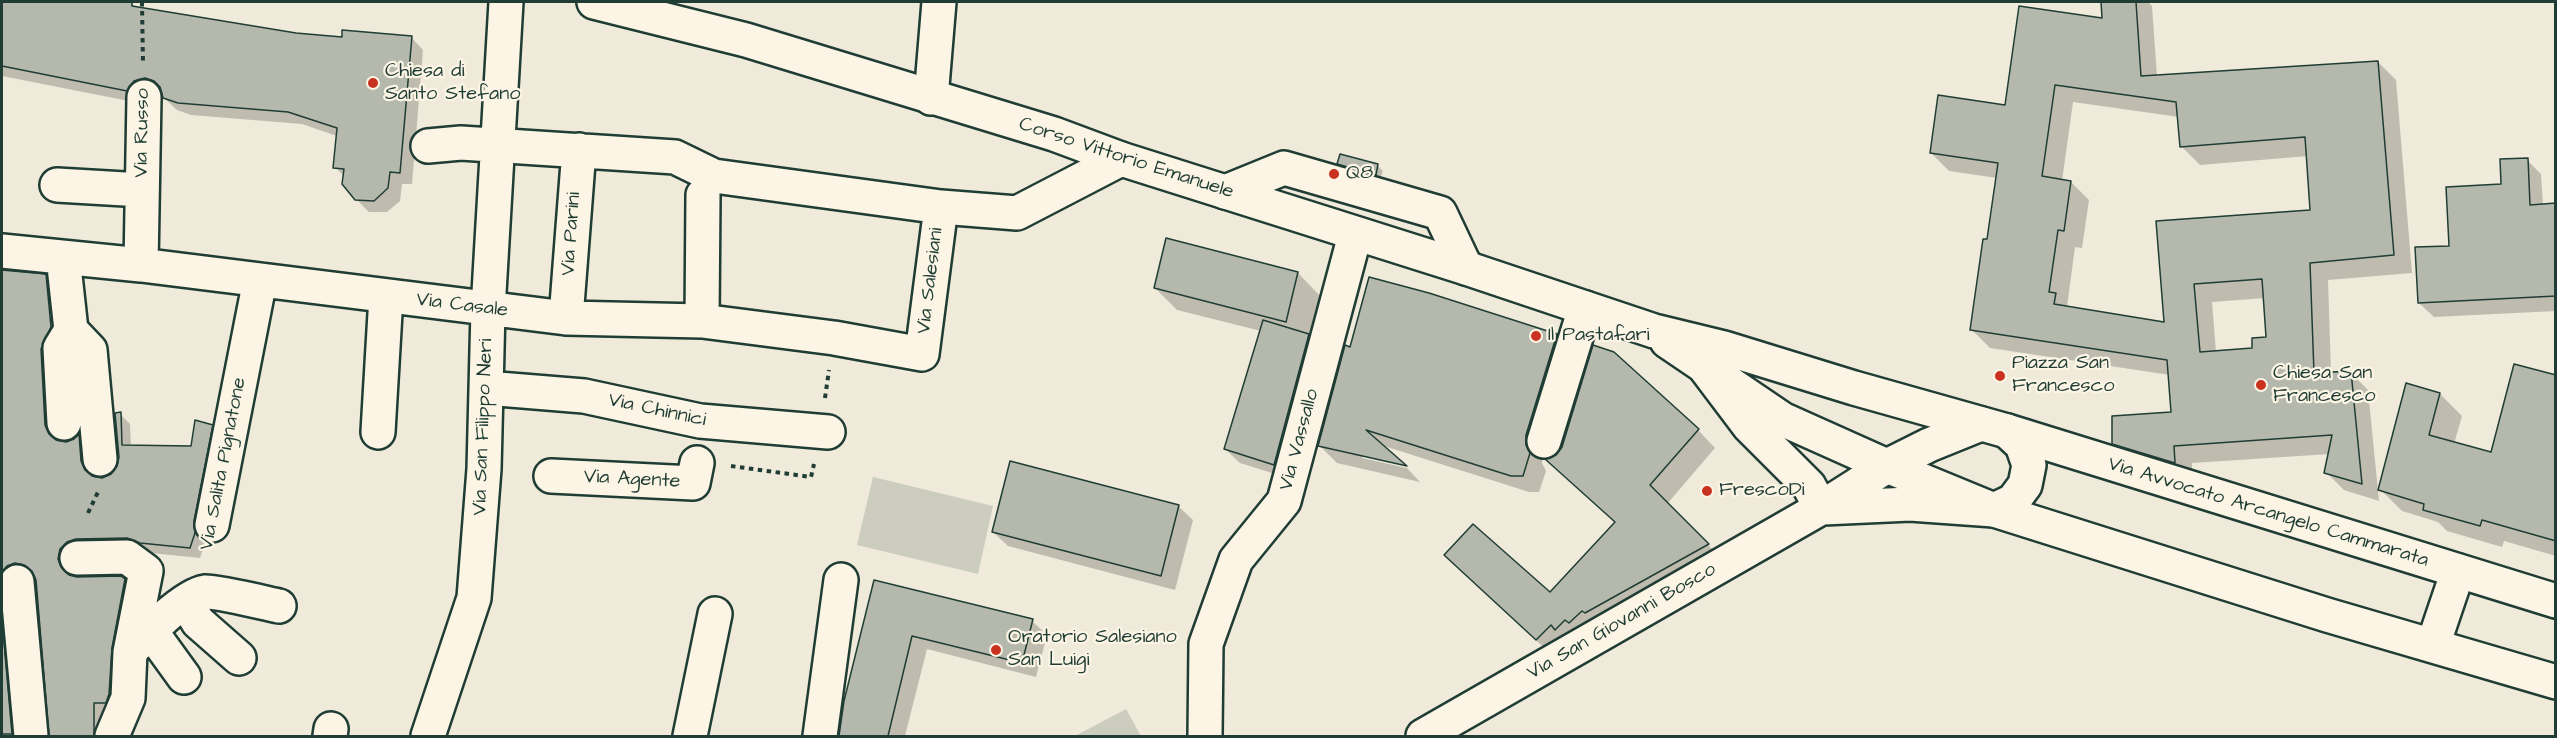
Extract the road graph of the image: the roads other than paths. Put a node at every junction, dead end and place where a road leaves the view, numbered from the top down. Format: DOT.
graph roads {
  1 [pos="506,2"];
  2 [pos="594,2"];
  3 [pos="939,2"];
  4 [pos="144,97"];
  5 [pos="931,98"];
  6 [pos="428,146"];
  7 [pos="497,146"];
  8 [pos="579,150"];
  9 [pos="1121,159"];
  10 [pos="57,185"];
  11 [pos="142,190"];
  12 [pos="1224,192"];
  13 [pos="703,195"];
  14 [pos="941,207"];
  15 [pos="1355,235"];
  16 [pos="2,251"];
  17 [pos="63,257"];
  18 [pos="141,265"];
  19 [pos="1466,267"];
  20 [pos="260,280"];
  21 [pos="386,296"];
  22 [pos="1585,308"];
  23 [pos="488,310"];
  24 [pos="566,318"];
  25 [pos="702,321"];
  26 [pos="71,330"];
  27 [pos="1654,331"];
  28 [pos="922,354"];
  29 [pos="1705,368"];
  30 [pos="486,388"];
  31 [pos="64,423"];
  32 [pos="1994,428"];
  33 [pos="378,432"];
  34 [pos="828,432"];
  35 [pos="1544,441"];
  36 [pos="697,463"];
  37 [pos="1887,466"];
  38 [pos="100,472"];
  39 [pos="551,476"];
  40 [pos="1821,508"];
  41 [pos="1994,510"];
  42 [pos="212,525"];
  43 [pos="77,558"];
  44 [pos="2458,571"];
  45 [pos="841,580"];
  46 [pos="17,582"];
  47 [pos="2556,601"];
  48 [pos="186,602"];
  49 [pos="279,606"];
  50 [pos="715,614"];
  51 [pos="140,641"];
  52 [pos="2433,645"];
  53 [pos="239,658"];
  54 [pos="184,677"];
  55 [pos="2556,682"];
  56 [pos="31,736"];
  57 [pos="112,736"];
  58 [pos="428,736"];
  59 [pos="690,736"];
  60 [pos="820,736"];
  61 [pos="1205,736"];
  62 [pos="1424,736"];
  1 -- 7 [label="street, Via San Filippo Neri"];
  2 -- 5 [label="street, Corso Vittorio Emanuele"];
  3 -- 5 [label="street"];
  4 -- 11 [label="street, Via Russo"];
  5 -- 9 [label="street, Corso Vittorio Emanuele"];
  6 -- 7 [label="street"];
  7 -- 8 [label="street"];
  7 -- 23 [label="street, Via San Filippo Neri"];
  8 -- 14 [label="street"];
  8 -- 24 [label="street, Via Parini"];
  9 -- 12 [label="street, Corso Vittorio Emanuele"];
  9 -- 14 [label="street"];
  10 -- 11 [label="street"];
  11 -- 18 [label="street, Via Russo"];
  12 -- 15 [label="street, Corso Vittorio Emanuele"];
  12 -- 19 [label="street"];
  13 -- 25 [label="street"];
  14 -- 28 [label="street, Via Salesiani"];
  15 -- 19 [label="street, Corso Vittorio Emanuele"];
  15 -- 61 [label="street, Via Vassallo"];
  16 -- 17 [label="street, Via Casale"];
  17 -- 18 [label="street, Via Casale"];
  17 -- 26 [label="street"];
  18 -- 20 [label="street, Via Casale"];
  19 -- 22 [label="street, Corso Vittorio Emanuele"];
  20 -- 21 [label="street, Via Casale"];
  20 -- 42 [label="street, Via Salita Pignatone"];
  21 -- 23 [label="street, Via Casale"];
  21 -- 33 [label="street"];
  22 -- 27 [label="street, Corso Vittorio Emanuele"];
  22 -- 35 [label="street"];
  23 -- 24 [label="street, Via Casale"];
  23 -- 30 [label="street, Via San Filippo Neri"];
  24 -- 25 [label="street, Via Casale"];
  25 -- 28 [label="street, Via Casale"];
  26 -- 31 [label="street"];
  26 -- 38 [label="street"];
  27 -- 29 [label="street"];
  27 -- 32 [label="street, Via Avvocato Arcangelo Cammarata"];
  29 -- 37 [label="street"];
  29 -- 40 [label="street"];
  30 -- 34 [label="street, Via Chinnici"];
  30 -- 58 [label="street, Via San Filippo Neri"];
  32 -- 37 [label="street, Via San Giovanni Bosco"];
  32 -- 41 [label="street"];
  32 -- 44 [label="street, Via Avvocato Arcangelo Cammarata"];
  36 -- 39 [label="street, Via Agente"];
  37 -- 40 [label="street, Via San Giovanni Bosco"];
  37 -- 41 [label="street"];
  40 -- 41 [label="street"];
  40 -- 62 [label="street, Via San Giovanni Bosco"];
  41 -- 52 [label="street"];
  43 -- 51 [label="street"];
  44 -- 47 [label="street, Via Avvocato Arcangelo Cammarata"];
  44 -- 52 [label="street"];
  45 -- 60 [label="street"];
  46 -- 56 [label="street"];
  48 -- 49 [label="street"];
  48 -- 51 [label="street"];
  48 -- 53 [label="street"];
  50 -- 59 [label="street"];
  51 -- 54 [label="street"];
  51 -- 57 [label="street"];
  52 -- 55 [label="street"];
}
